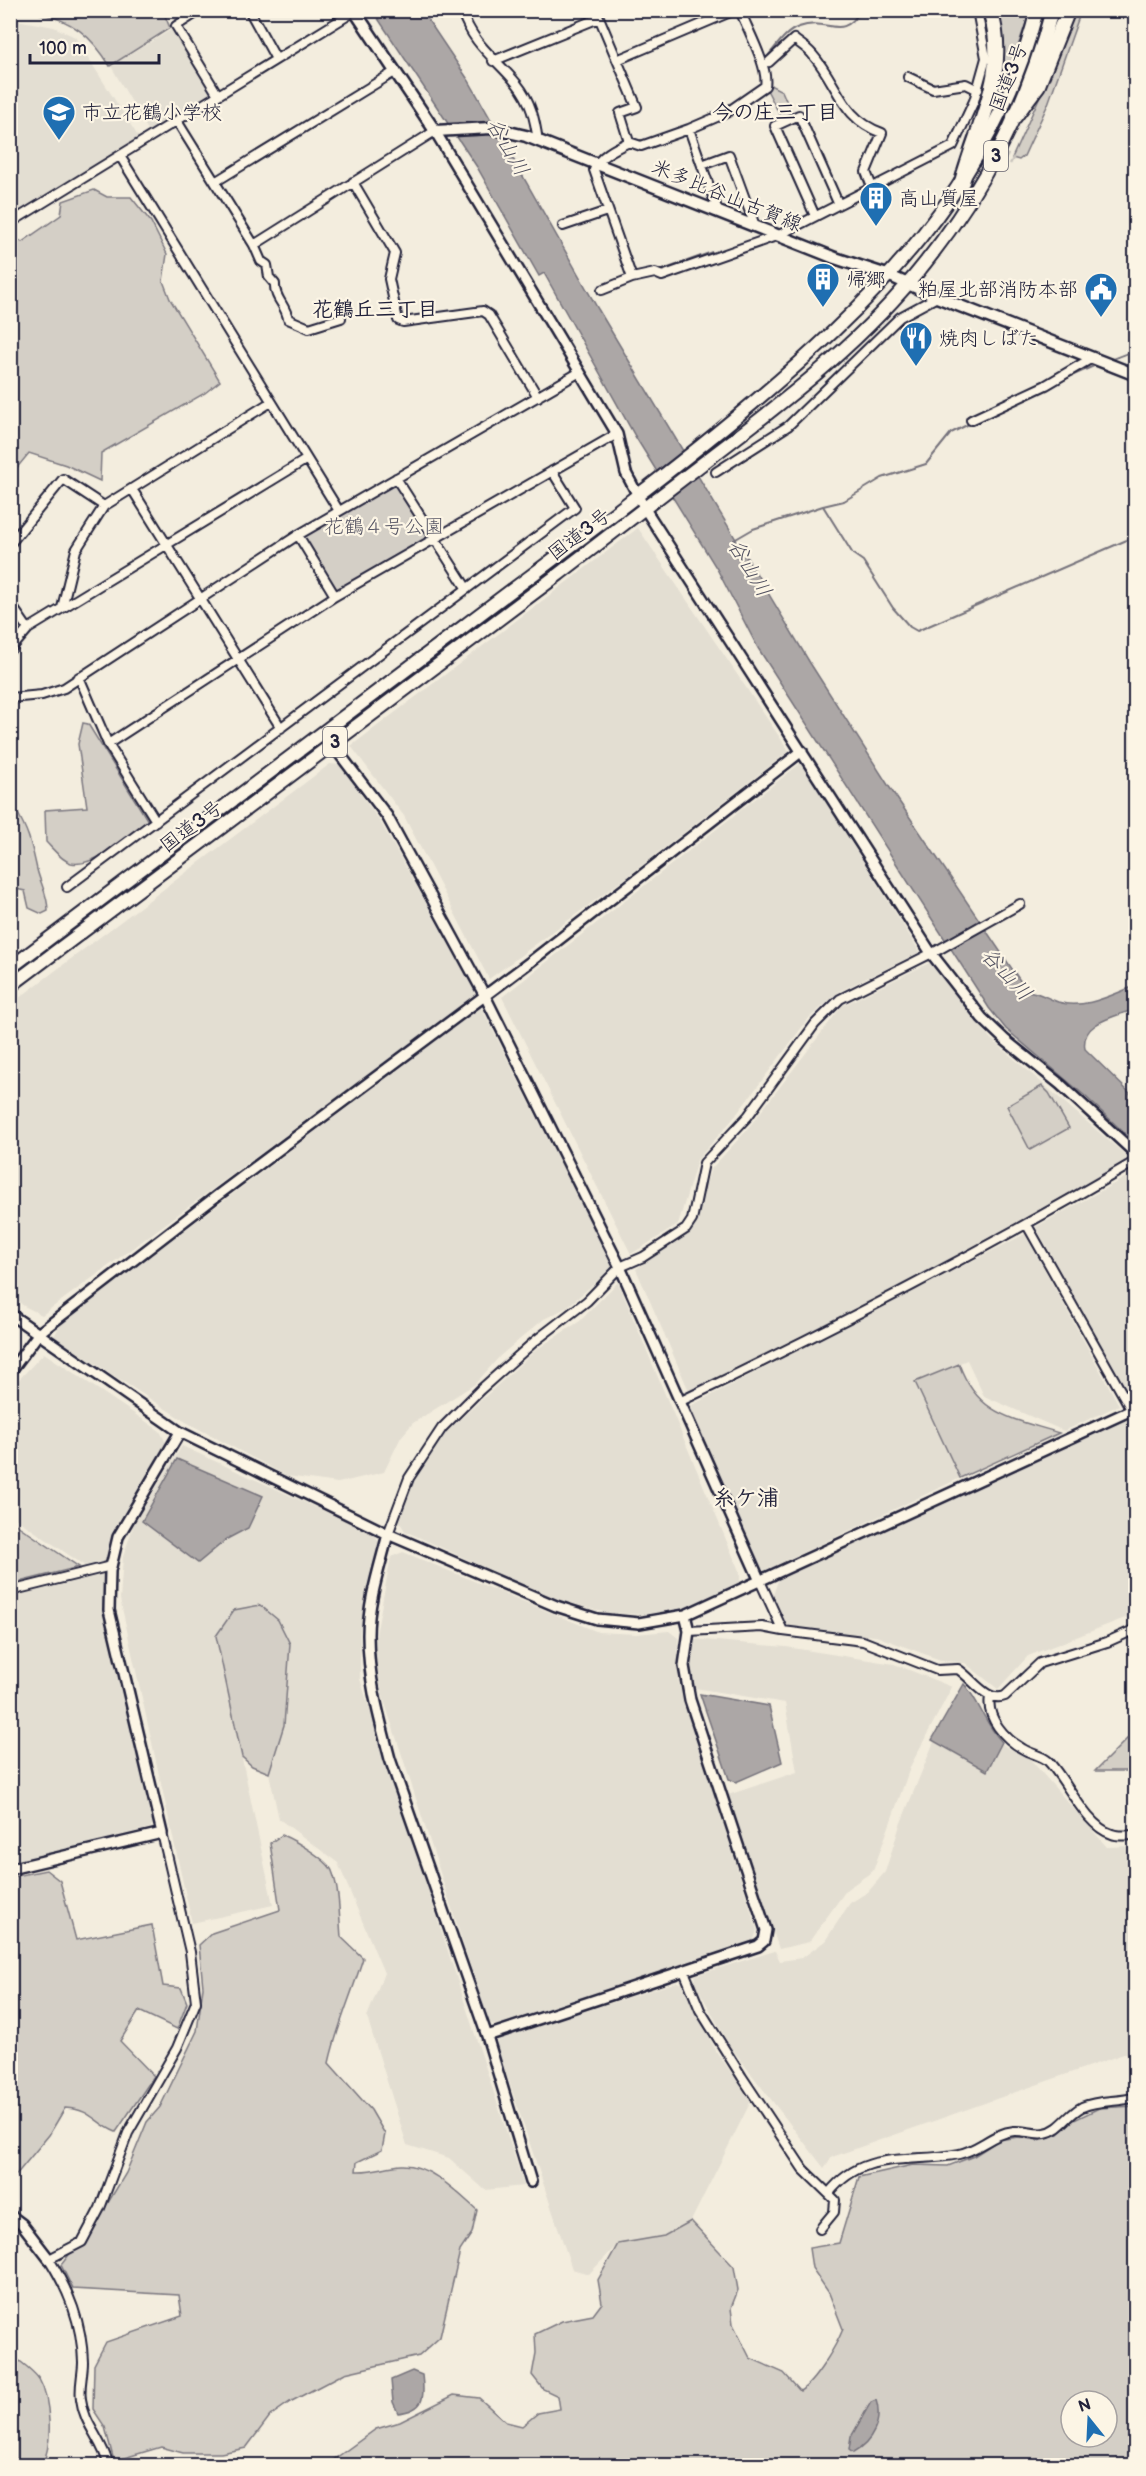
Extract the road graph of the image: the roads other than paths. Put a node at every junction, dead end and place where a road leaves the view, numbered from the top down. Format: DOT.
graph roads {
  1 [pos="201,10"];
  2 [pos="249,10"];
  3 [pos="461,10"];
  4 [pos="735,10"];
  5 [pos="740,10"];
  6 [pos="977,10"];
  7 [pos="990,10"];
  8 [pos="1037,10"];
  9 [pos="1052,10"];
  10 [pos="1068,10"];
  11 [pos="354,11"];
  12 [pos="597,14"];
  13 [pos="276,59"];
  14 [pos="617,60"];
  15 [pos="493,61"];
  16 [pos="769,62"];
  17 [pos="396,71"];
  18 [pos="908,77"];
  19 [pos="978,90"];
  20 [pos="218,95"];
  21 [pos="1014,117"];
  22 [pos="177,121"];
  23 [pos="689,129"];
  24 [pos="435,131"];
  25 [pos="960,133"];
  26 [pos="970,138"];
  27 [pos="538,141"];
  28 [pos="629,142"];
  29 [pos="120,156"];
  30 [pos="596,164"];
  31 [pos="702,165"];
  32 [pos="215,182"];
  33 [pos="353,182"];
  34 [pos="962,182"];
  35 [pos="872,186"];
  36 [pos="838,203"];
  37 [pos="608,211"];
  38 [pos="718,211"];
  39 [pos="815,216"];
  40 [pos="10,223"];
  41 [pos="563,226"];
  42 [pos="755,226"];
  43 [pos="779,235"];
  44 [pos="254,245"];
  45 [pos="890,276"];
  46 [pos="632,278"];
  47 [pos="907,285"];
  48 [pos="602,290"];
  49 [pos="937,297"];
  50 [pos="341,318"];
  51 [pos="1092,358"];
  52 [pos="580,372"];
  53 [pos="1135,374"];
  54 [pos="538,397"];
  55 [pos="272,402"];
  56 [pos="971,420"];
  57 [pos="617,434"];
  58 [pos="307,459"];
  59 [pos="552,471"];
  60 [pos="716,472"];
  61 [pos="396,478"];
  62 [pos="132,489"];
  63 [pos="639,495"];
  64 [pos="104,506"];
  65 [pos="645,509"];
  66 [pos="339,511"];
  67 [pos="298,535"];
  68 [pos="435,538"];
  69 [pos="10,544"];
  70 [pos="168,545"];
  71 [pos="467,589"];
  72 [pos="201,597"];
  73 [pos="334,597"];
  74 [pos="10,603"];
  75 [pos="62,608"];
  76 [pos="28,630"];
  77 [pos="10,650"];
  78 [pos="238,659"];
  79 [pos="79,677"];
  80 [pos="10,698"];
  81 [pos="281,728"];
  82 [pos="108,744"];
  83 [pos="332,744"];
  84 [pos="802,751"];
  85 [pos="156,821"];
  86 [pos="67,887"];
  87 [pos="1020,904"];
  88 [pos="935,952"];
  89 [pos="10,968"];
  90 [pos="10,986"];
  91 [pos="485,996"];
  92 [pos="1136,1154"];
  93 [pos="1136,1161"];
  94 [pos="1027,1225"];
  95 [pos="620,1267"];
  96 [pos="10,1314"];
  97 [pos="39,1333"];
  98 [pos="10,1371"];
  99 [pos="679,1402"];
  100 [pos="1134,1412"];
  101 [pos="180,1432"];
  102 [pos="388,1534"];
  103 [pos="111,1566"];
  104 [pos="760,1581"];
  105 [pos="10,1591"];
  106 [pos="686,1615"];
  107 [pos="1136,1629"];
  108 [pos="689,1631"];
  109 [pos="783,1631"];
  110 [pos="990,1697"];
  111 [pos="162,1833"];
  112 [pos="1136,1835"];
  113 [pos="10,1869"];
  114 [pos="684,1971"];
  115 [pos="487,2036"];
  116 [pos="1136,2097"];
  117 [pos="531,2182"];
  118 [pos="829,2193"];
  119 [pos="10,2215"];
  120 [pos="820,2229"];
  121 [pos="49,2259"];
  122 [pos="109,2466"];
  1 -- 20 [label="street"];
  2 -- 13 [label="street"];
  3 -- 15 [label="street"];
  4 -- 14 [label="street"];
  5 -- 23 [label="street"];
  6 -- 19 [label="street"];
  7 -- 34 [label="highway"];
  8 -- 34 [label="highway, 国道3号 / 3"];
  9 -- 21 [label="highway, 国道3号 / 3"];
  10 -- 21 [label="highway"];
  11 -- 13 [label="street"];
  11 -- 17 [label="main road"];
  12 -- 14 [label="street"];
  12 -- 15 [label="street"];
  13 -- 20 [label="street"];
  14 -- 28 [label="street"];
  15 -- 27 [label="street"];
  16 -- 35 [label="street"];
  17 -- 24 [label="main road"];
  17 -- 32 [label="street"];
  18 -- 19 [label="street"];
  19 -- 25 [label="street"];
  20 -- 22 [label="street"];
  21 -- 47 [label="highway, 国道3号 / 3"];
  22 -- 29 [label="street"];
  22 -- 32 [label="street"];
  23 -- 28 [label="street"];
  23 -- 31 [label="street"];
  24 -- 27 [label="main road, 米多比谷山古賀線"];
  24 -- 33 [label="street"];
  24 -- 52 [label="street"];
  25 -- 26 [label="street"];
  25 -- 35 [label="street"];
  27 -- 30 [label="main road, 米多比谷山古賀線"];
  28 -- 30 [label="street"];
  29 -- 40 [label="street"];
  29 -- 55 [label="street"];
  30 -- 37 [label="street"];
  30 -- 38 [label="main road, 米多比谷山古賀線"];
  31 -- 38 [label="street"];
  31 -- 42 [label="street"];
  32 -- 44 [label="street"];
  33 -- 44 [label="street"];
  33 -- 54 [label="street"];
  34 -- 45 [label="highway, 国道3号 / 3"];
  35 -- 36 [label="street"];
  36 -- 39 [label="street"];
  36 -- 39 [label="street"];
  37 -- 41 [label="street"];
  37 -- 46 [label="street"];
  38 -- 42 [label="main road, 米多比谷山古賀線"];
  39 -- 43 [label="street"];
  42 -- 43 [label="main road, 米多比谷山古賀線"];
  43 -- 45 [label="main road, 米多比谷山古賀線"];
  43 -- 46 [label="street"];
  44 -- 50 [label="street"];
  45 -- 47 [label="main road, 米多比谷山古賀線"];
  45 -- 63 [label="highway, 国道3号 / 3"];
  46 -- 48 [label="street"];
  47 -- 49 [label="main road, 米多比谷山古賀線"];
  47 -- 65 [label="highway, 国道3号 / 3"];
  49 -- 51 [label="main road, 米多比谷山古賀線"];
  49 -- 60 [label="street"];
  51 -- 53 [label="main road, 米多比谷山古賀線"];
  51 -- 56 [label="street"];
  52 -- 54 [label="street"];
  52 -- 57 [label="street"];
  54 -- 61 [label="street"];
  55 -- 58 [label="street"];
  55 -- 62 [label="street"];
  57 -- 59 [label="street"];
  57 -- 63 [label="street"];
  58 -- 66 [label="street"];
  58 -- 70 [label="street"];
  59 -- 68 [label="street"];
  59 -- 71 [label="street"];
  61 -- 66 [label="street"];
  61 -- 68 [label="street"];
  62 -- 64 [label="street"];
  62 -- 70 [label="street"];
  63 -- 65 [label="street"];
  63 -- 89 [label="highway, 国道3号 / 3"];
  64 -- 69 [label="street"];
  64 -- 75 [label="street"];
  65 -- 83 [label="highway, 国道3号 / 3"];
  65 -- 84 [label="street"];
  66 -- 67 [label="street"];
  67 -- 72 [label="street"];
  67 -- 73 [label="street"];
  68 -- 71 [label="street"];
  68 -- 73 [label="street"];
  70 -- 72 [label="street"];
  70 -- 75 [label="street"];
  71 -- 81 [label="street"];
  72 -- 78 [label="street"];
  72 -- 79 [label="street"];
  73 -- 78 [label="street"];
  74 -- 76 [label="street"];
  75 -- 76 [label="street"];
  76 -- 77 [label="street"];
  78 -- 81 [label="street"];
  78 -- 82 [label="street"];
  79 -- 80 [label="street"];
  79 -- 82 [label="street"];
  81 -- 85 [label="street"];
  82 -- 85 [label="street"];
  83 -- 90 [label="highway, 国道3号 / 3"];
  83 -- 91 [label="street"];
  84 -- 88 [label="street"];
  84 -- 91 [label="street"];
  85 -- 86 [label="street"];
  87 -- 88 [label="street"];
  88 -- 92 [label="street"];
  88 -- 95 [label="street"];
  91 -- 95 [label="street"];
  91 -- 97 [label="street"];
  93 -- 94 [label="street"];
  94 -- 99 [label="street"];
  94 -- 100 [label="street"];
  95 -- 99 [label="street"];
  95 -- 102 [label="street"];
  96 -- 97 [label="street"];
  97 -- 98 [label="street"];
  97 -- 101 [label="street"];
  99 -- 104 [label="street"];
  100 -- 104 [label="street"];
  101 -- 102 [label="street"];
  101 -- 103 [label="street"];
  102 -- 106 [label="street"];
  102 -- 115 [label="street"];
  103 -- 105 [label="street"];
  103 -- 111 [label="street"];
  104 -- 106 [label="street"];
  104 -- 109 [label="street"];
  106 -- 108 [label="street"];
  107 -- 110 [label="street"];
  108 -- 109 [label="street"];
  108 -- 114 [label="street"];
  109 -- 110 [label="street"];
  110 -- 112 [label="street"];
  111 -- 113 [label="street"];
  111 -- 121 [label="street"];
  114 -- 115 [label="street"];
  114 -- 118 [label="street"];
  115 -- 117 [label="street"];
  116 -- 118 [label="street"];
  118 -- 120 [label="street"];
  119 -- 121 [label="street"];
  121 -- 122 [label="street"];
}
